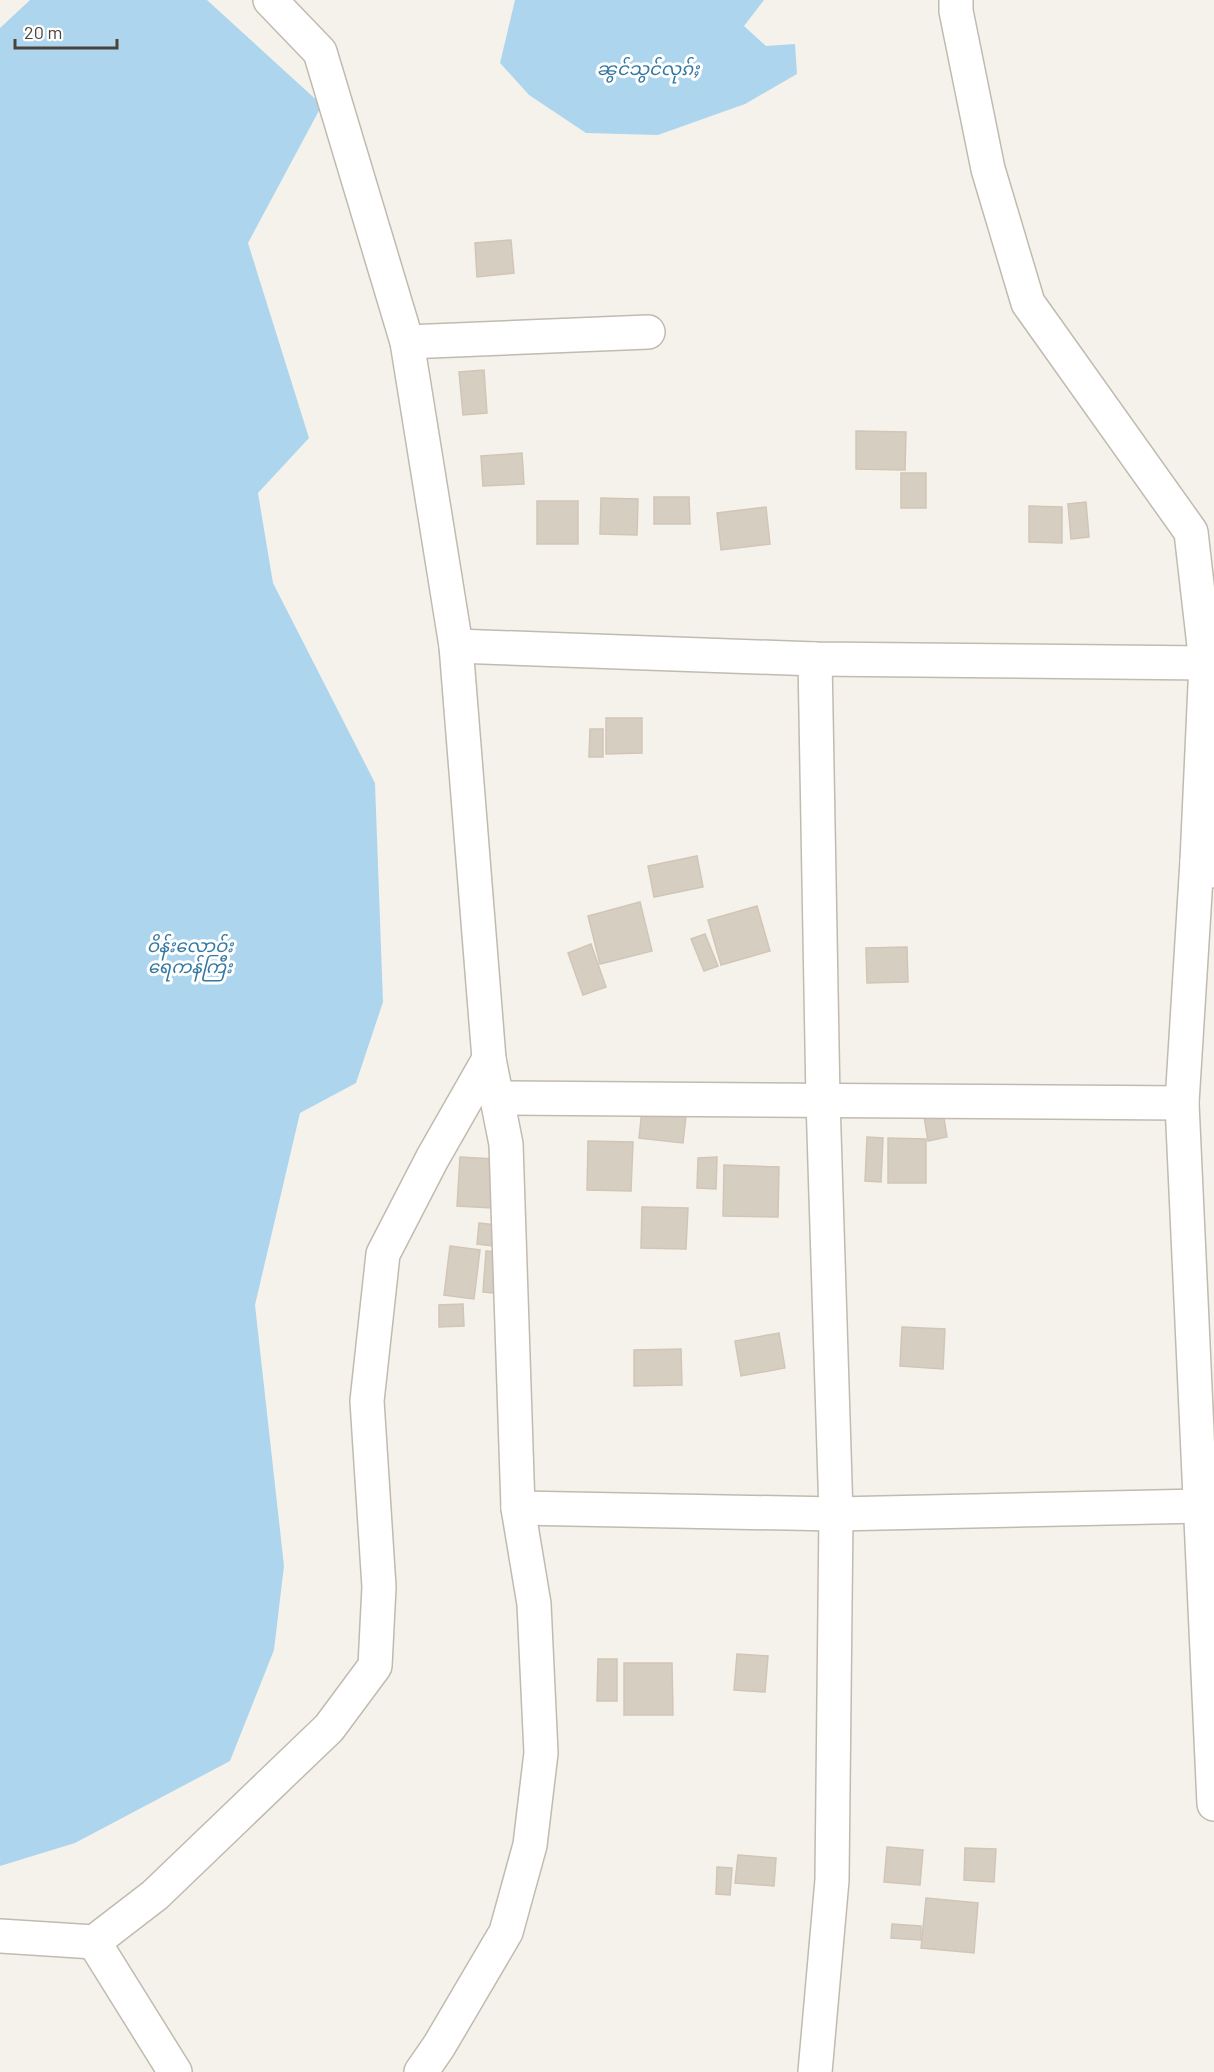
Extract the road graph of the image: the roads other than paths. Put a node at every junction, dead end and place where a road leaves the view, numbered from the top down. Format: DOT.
graph roads {
  1 [pos="270,0"];
  2 [pos="956,0"];
  3 [pos="648,332"];
  4 [pos="407,342"];
  5 [pos="1205,577"];
  6 [pos="456,646"];
  7 [pos="815,659"];
  8 [pos="1206,663"];
  9 [pos="1205,866"];
  10 [pos="489,1059"];
  11 [pos="497,1098"];
  12 [pos="823,1100"];
  13 [pos="1182,1103"];
  14 [pos="1201,1506"];
  15 [pos="518,1508"];
  16 [pos="836,1515"];
  17 [pos="1214,1804"];
  18 [pos="0,1936"];
  19 [pos="94,1942"];
  20 [pos="175,2072"];
  21 [pos="421,2072"];
  22 [pos="815,2072"];
  1 -- 4 [label="street"];
  2 -- 5 [label="street"];
  3 -- 4 [label="street"];
  4 -- 6 [label="street"];
  5 -- 8 [label="street"];
  6 -- 7 [label="street"];
  6 -- 10 [label="street"];
  7 -- 8 [label="street"];
  7 -- 12 [label="street"];
  8 -- 9 [label="street"];
  9 -- 13 [label="street"];
  10 -- 11 [label="street"];
  10 -- 19 [label="street"];
  11 -- 12 [label="street"];
  11 -- 15 [label="street"];
  12 -- 13 [label="street"];
  12 -- 16 [label="street"];
  13 -- 14 [label="street"];
  14 -- 16 [label="street"];
  14 -- 17 [label="street"];
  15 -- 16 [label="street"];
  15 -- 21 [label="street"];
  16 -- 22 [label="street"];
  18 -- 19 [label="street"];
  19 -- 20 [label="street"];
}
